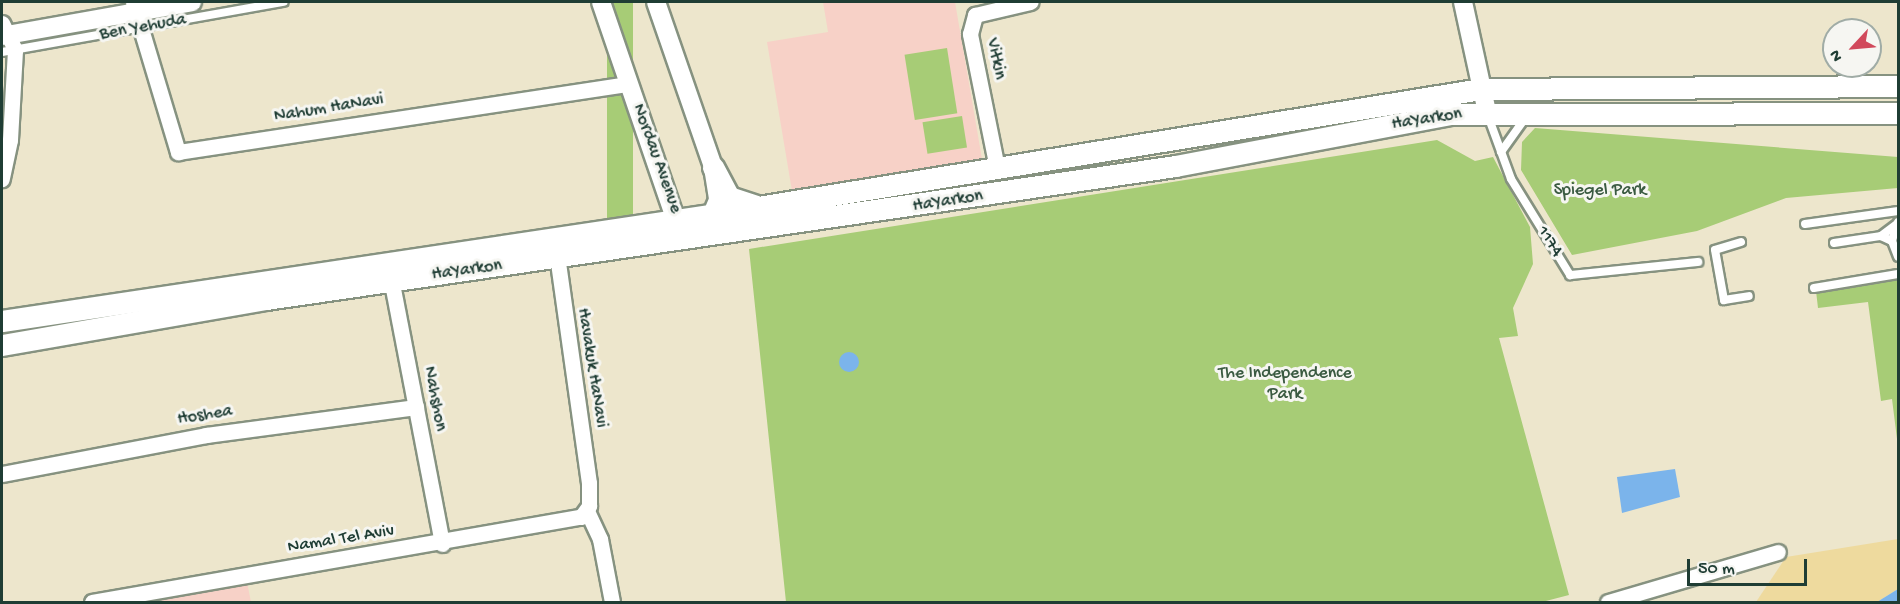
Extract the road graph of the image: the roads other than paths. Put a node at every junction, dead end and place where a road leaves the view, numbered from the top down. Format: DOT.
graph roads {
  1 [pos="192,2"];
  2 [pos="284,2"];
  3 [pos="601,2"];
  4 [pos="656,2"];
  5 [pos="1030,2"];
  6 [pos="1463,2"];
  7 [pos="137,14"];
  8 [pos="6,39"];
  9 [pos="629,84"];
  10 [pos="1899,86"];
  11 [pos="1481,89"];
  12 [pos="1487,112"];
  13 [pos="1531,112"];
  14 [pos="1899,113"];
  15 [pos="6,143"];
  16 [pos="1501,152"];
  17 [pos="713,167"];
  18 [pos="997,168"];
  19 [pos="2,179"];
  20 [pos="759,206"];
  21 [pos="1899,211"];
  22 [pos="715,214"];
  23 [pos="675,218"];
  24 [pos="1898,222"];
  25 [pos="1804,224"];
  26 [pos="1881,236"];
  27 [pos="562,238"];
  28 [pos="693,240"];
  29 [pos="1892,241"];
  30 [pos="1741,243"];
  31 [pos="1834,243"];
  32 [pos="1899,257"];
  33 [pos="554,259"];
  34 [pos="1698,262"];
  35 [pos="390,271"];
  36 [pos="1899,274"];
  37 [pos="1814,288"];
  38 [pos="1749,296"];
  39 [pos="2,321"];
  40 [pos="2,345"];
  41 [pos="416,407"];
  42 [pos="2,474"];
  43 [pos="588,508"];
  44 [pos="442,543"];
  45 [pos="1778,552"];
  46 [pos="159,596"];
  47 [pos="92,603"];
  48 [pos="612,603"];
  49 [pos="1608,603"];
  1 -- 7 [label="street, Ben Yehuda"];
  2 -- 7 [label="lane, Ben Yehuda"];
  3 -- 9 [label="street, Nordau Avenue"];
  4 -- 17 [label="street"];
  5 -- 18 [label="street, Vitkin"];
  6 -- 11 [label="street, 1174"];
  7 -- 8 [label="street, Ben Yehuda"];
  7 -- 9 [label="street, Nahum HaNavi"];
  8 -- 15 [label="street"];
  9 -- 23 [label="street, Nordau Avenue"];
  10 -- 11 [label="main road, HaYarkon"];
  11 -- 12 [label="street, 1174"];
  11 -- 18 [label="main road, HaYarkon"];
  12 -- 13 [label="main road, HaYarkon"];
  12 -- 16 [label="lane, 1174"];
  12 -- 28 [label="main road, HaYarkon"];
  13 -- 14 [label="main road, HaYarkon"];
  13 -- 16 [label="lane"];
  15 -- 19 [label="street"];
  16 -- 34 [label="lane, 1174"];
  17 -- 20 [label="main road"];
  17 -- 22 [label="street"];
  18 -- 20 [label="main road, HaYarkon"];
  20 -- 22 [label="main road, HaYarkon"];
  21 -- 25 [label="lane"];
  22 -- 23 [label="main road, HaYarkon"];
  22 -- 28 [label="street, Nordau Avenue"];
  23 -- 27 [label="main road, HaYarkon"];
  23 -- 28 [label="street, Nordau Avenue"];
  24 -- 26 [label="lane"];
  24 -- 29 [label="lane"];
  26 -- 29 [label="lane"];
  26 -- 31 [label="lane"];
  27 -- 33 [label="street, Havakuk HaNavi"];
  27 -- 35 [label="main road, HaYarkon"];
  28 -- 33 [label="main road, HaYarkon"];
  29 -- 32 [label="lane"];
  30 -- 38 [label="lane, bridge"];
  33 -- 35 [label="main road, HaYarkon"];
  33 -- 43 [label="street, Havakuk HaNavi"];
  35 -- 39 [label="main road, HaYarkon"];
  35 -- 40 [label="main road, HaYarkon"];
  35 -- 41 [label="street, Nahshon"];
  36 -- 37 [label="lane"];
  41 -- 42 [label="street, Hoshea"];
  41 -- 44 [label="street, Nahshon"];
  43 -- 44 [label="street, Namal Tel Aviv"];
  43 -- 48 [label="street, Havakuk HaNavi"];
  44 -- 46 [label="street, Namal Tel Aviv"];
  45 -- 49 [label="street"];
  46 -- 47 [label="street, Namal Tel Aviv"];
}
